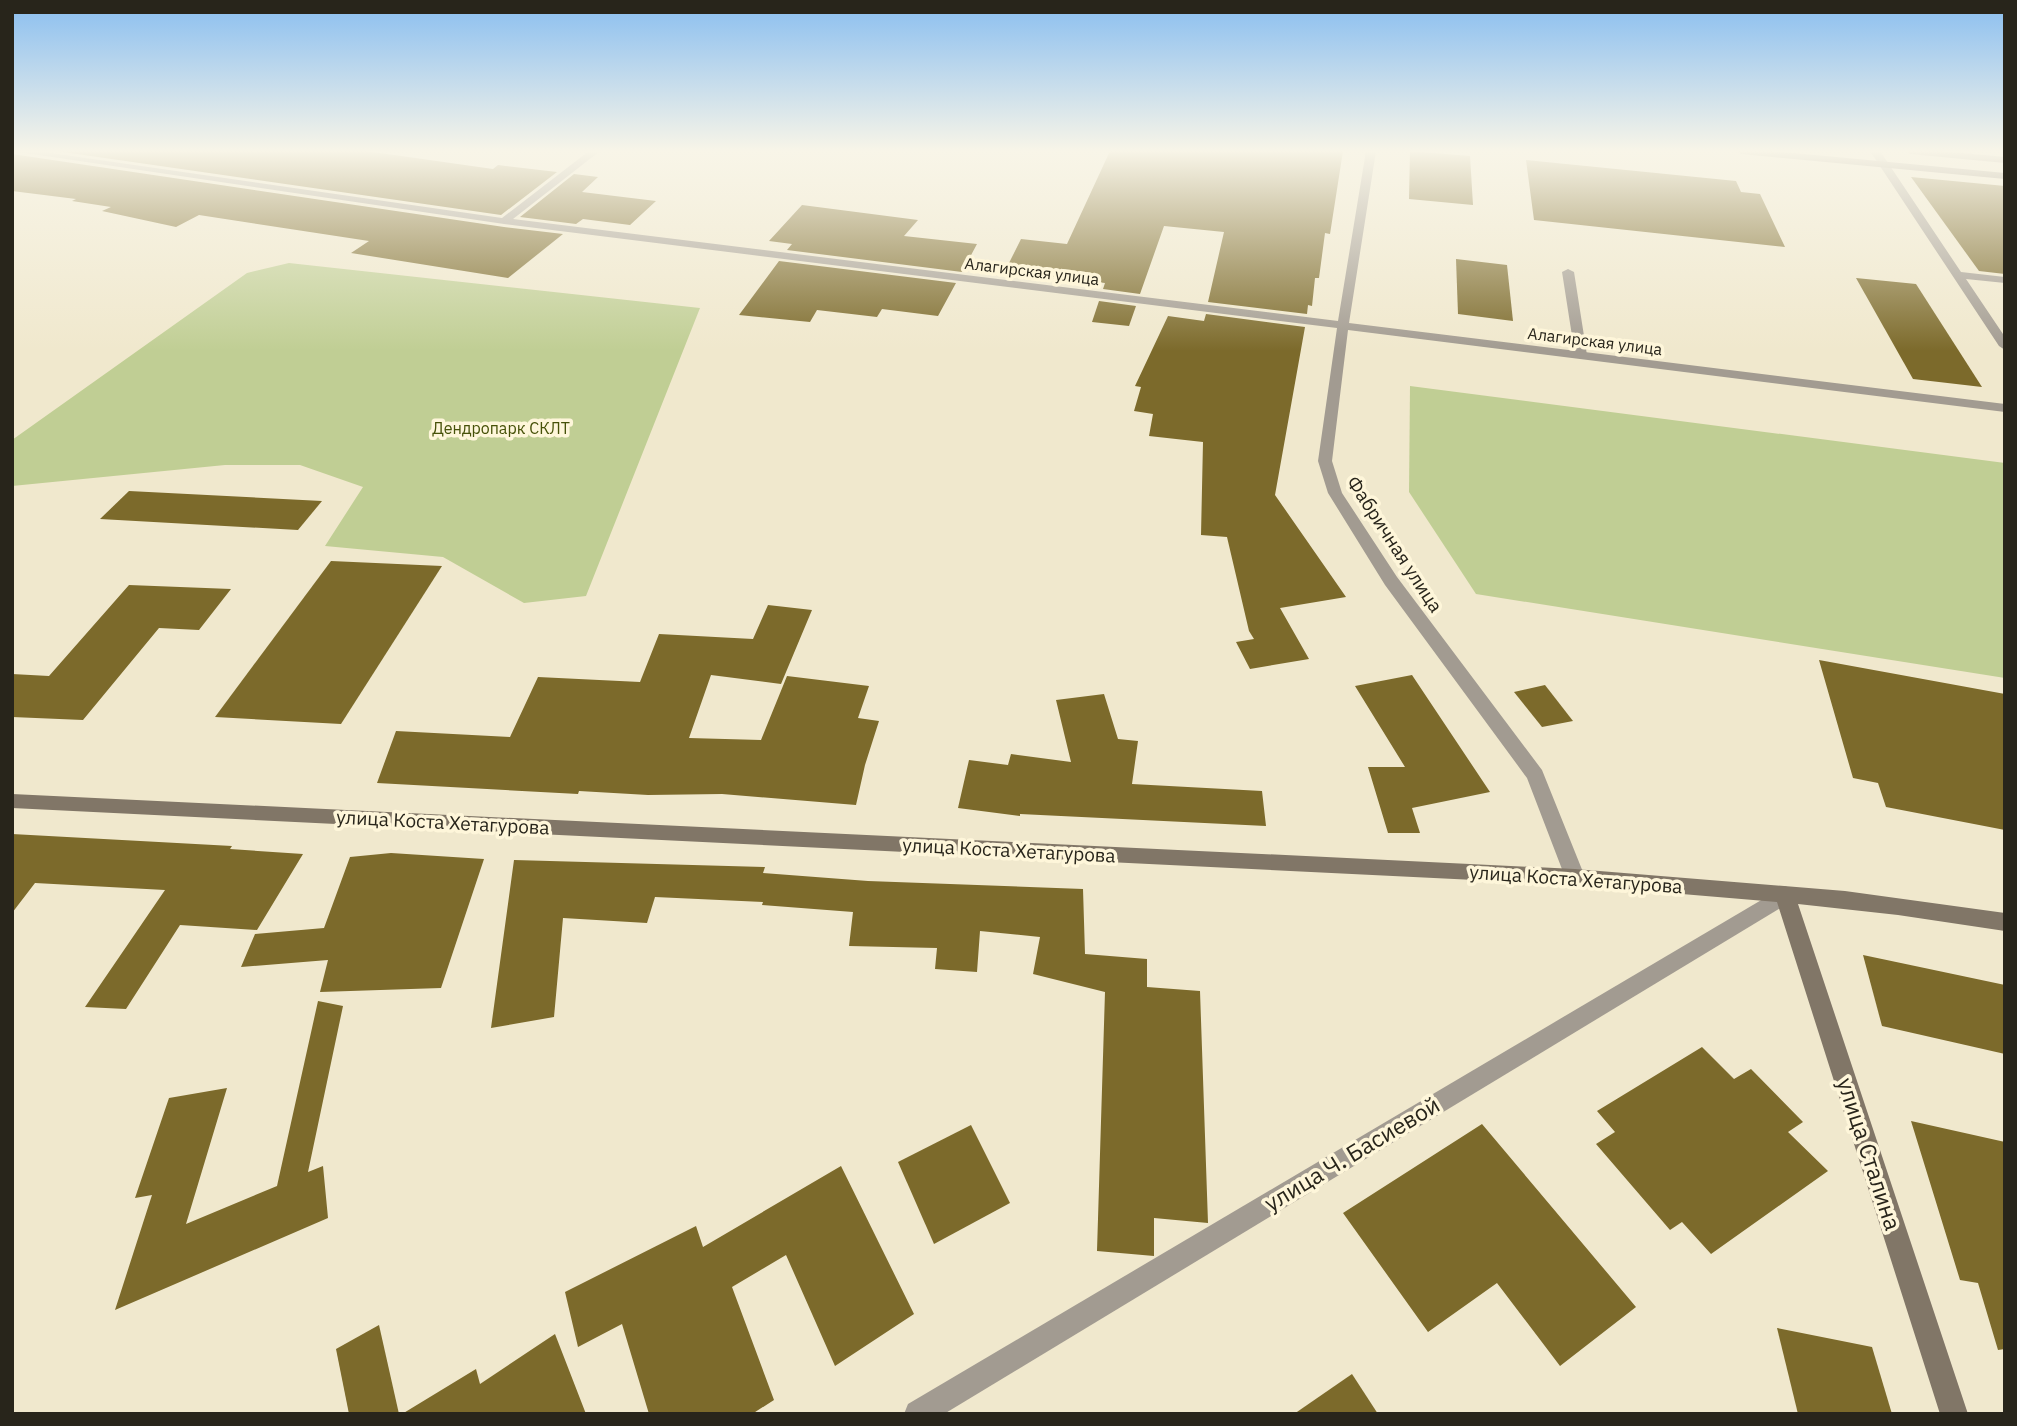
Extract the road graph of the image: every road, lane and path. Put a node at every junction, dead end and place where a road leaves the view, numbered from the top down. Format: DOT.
graph roads {
  1 [pos="480,218"];
  2 [pos="508,218"];
  3 [pos="1360,218"];
  4 [pos="1919,218"];
  5 [pos="504,221"];
  6 [pos="1568,272"];
  7 [pos="1958,275"];
  8 [pos="2005,280"];
  9 [pos="1343,325"];
  10 [pos="2005,346"];
  11 [pos="1581,355"];
  12 [pos="2005,408"];
  13 [pos="12,801"];
  14 [pos="1575,877"];
  15 [pos="1785,895"];
  16 [pos="2005,922"];
  17 [pos="1959,1412"];
  18 [pos="918,1414"];
  1 -- 5 [label="street, Алагирская улица"];
  2 -- 5 [label="street"];
  3 -- 9 [label="street, Фабричная улица"];
  4 -- 7 [label="street"];
  5 -- 9 [label="street, Алагирская улица"];
  6 -- 11 [label="street"];
  7 -- 8 [label="street"];
  7 -- 10 [label="street"];
  9 -- 11 [label="street, Алагирская улица"];
  9 -- 14 [label="street, Фабричная улица"];
  11 -- 12 [label="street, Алагирская улица"];
  13 -- 14 [label="main road, улица Коста Хетагурова"];
  14 -- 15 [label="main road, улица Коста Хетагурова"];
  15 -- 16 [label="main road, улица Коста Хетагурова"];
  15 -- 17 [label="main road, улица Сталина"];
  15 -- 18 [label="street, улица Ч. Басиевой"];
}
